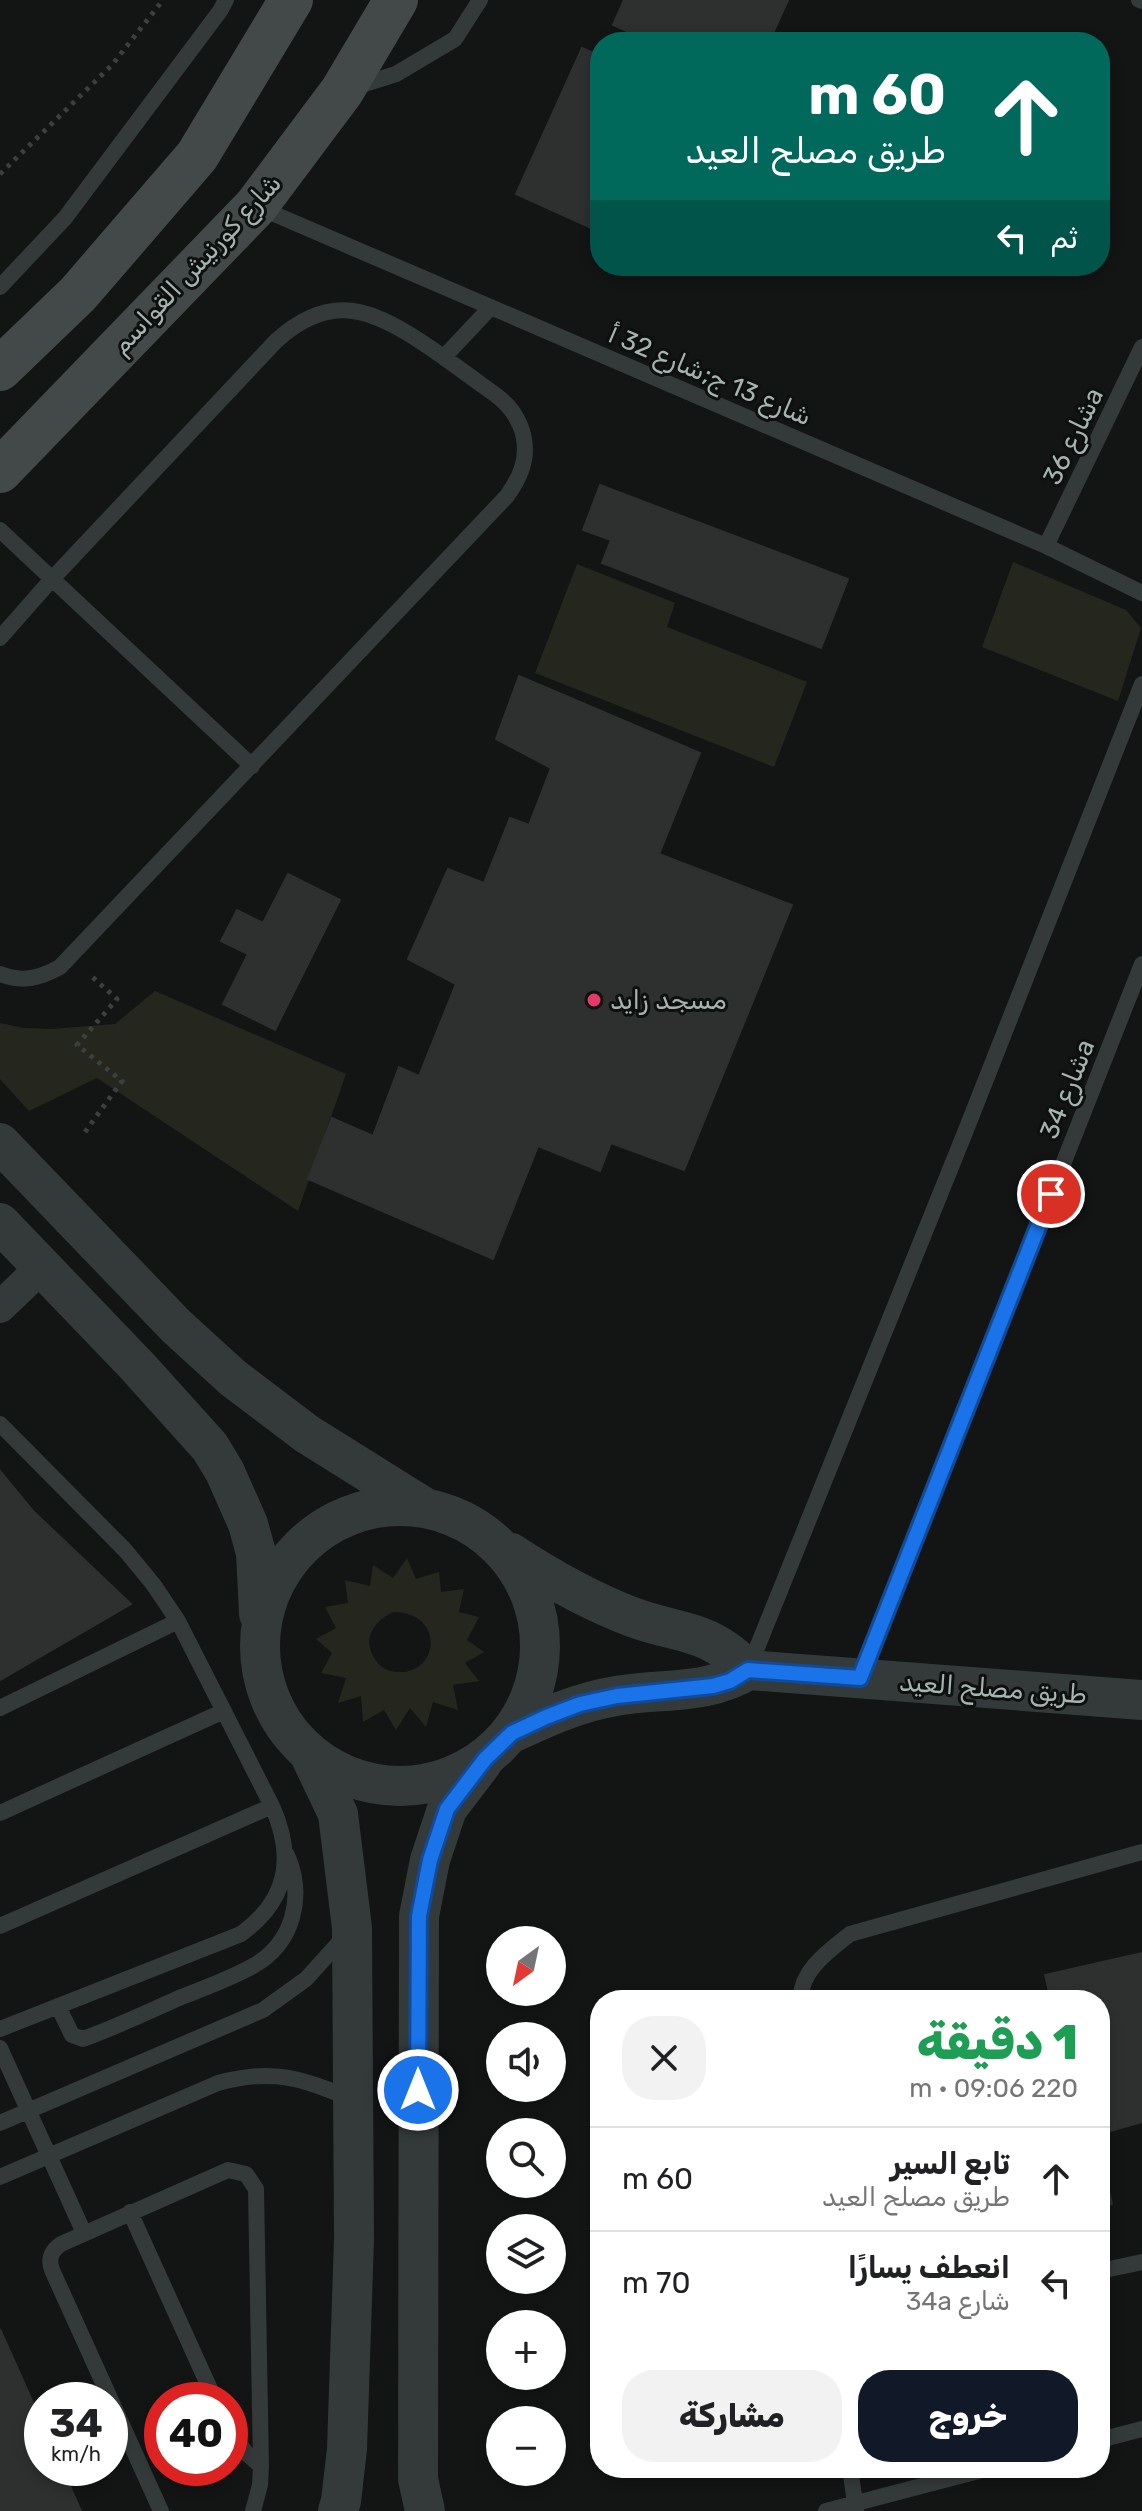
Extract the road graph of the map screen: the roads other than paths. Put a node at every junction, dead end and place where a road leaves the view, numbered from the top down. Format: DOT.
graph roads {
  1 [pos="226,0"];
  2 [pos="396,0"];
  3 [pos="480,0"];
  4 [pos="285,2"];
  5 [pos="342,91"];
  6 [pos="256,206"];
  7 [pos="0,287"];
  8 [pos="491,307"];
  9 [pos="1142,347"];
  10 [pos="444,357"];
  11 [pos="0,369"];
  12 [pos="0,471"];
  13 [pos="0,530"];
  14 [pos="1046,546"];
  15 [pos="52,579"];
  16 [pos="1142,593"];
  17 [pos="0,638"];
  18 [pos="1142,684"];
  19 [pos="252,766"];
  20 [pos="1142,964"];
  21 [pos="0,974"];
  22 [pos="0,1143"];
  23 [pos="0,1223"];
  24 [pos="43,1266"];
  25 [pos="0,1307"];
  26 [pos="0,1424"];
  27 [pos="422,1506"];
  28 [pos="502,1548"];
  29 [pos="178,1621"];
  30 [pos="260,1629"];
  31 [pos="748,1670"];
  32 [pos="860,1678"];
  33 [pos="1142,1700"];
  34 [pos="0,1708"];
  35 [pos="224,1711"];
  36 [pos="499,1746"];
  37 [pos="309,1753"];
  38 [pos="272,1806"];
  39 [pos="0,1813"];
  40 [pos="285,1850"];
  41 [pos="1142,1852"];
  42 [pos="0,1926"];
  43 [pos="352,1928"];
  44 [pos="802,1990"];
  45 [pos="58,2006"];
  46 [pos="0,2029"];
  47 [pos="0,2048"];
  48 [pos="352,2099"];
  49 [pos="29,2111"];
  50 [pos="0,2123"];
  51 [pos="49,2156"];
  52 [pos="0,2177"];
  53 [pos="130,2212"];
  54 [pos="84,2233"];
  55 [pos="1142,2262"];
  56 [pos="1110,2269"];
  57 [pos="207,2382"];
  58 [pos="1142,2429"];
  59 [pos="1110,2437"];
  60 [pos="248,2455"];
  61 [pos="261,2466"];
  62 [pos="852,2478"];
  63 [pos="956,2478"];
  64 [pos="856,2507"];
  65 [pos="161,2511"];
  66 [pos="253,2511"];
  67 [pos="338,2511"];
  68 [pos="425,2511"];
  69 [pos="826,2511"];
  1 -- 7 [label="lane"];
  2 -- 5 [label="main road, شارع كورنيش القواسم"];
  3 -- 5 [label="lane"];
  4 -- 11 [label="main road"];
  5 -- 6 [label="main road, شارع كورنيش القواسم"];
  6 -- 8 [label="lane, شارع 13 ج;شارع 32 أ"];
  6 -- 12 [label="main road, شارع كورنيش القواسم"];
  8 -- 10 [label="lane"];
  8 -- 14 [label="lane, شارع 13 ج;شارع 32 أ"];
  9 -- 14 [label="lane, شارع 36a"];
  10 -- 15 [label="lane"];
  10 -- 19 [label="lane"];
  13 -- 15 [label="lane"];
  14 -- 16 [label="lane, شارع 13 ج;شارع 32 أ"];
  15 -- 17 [label="lane"];
  15 -- 19 [label="lane"];
  18 -- 31 [label="lane"];
  19 -- 21 [label="lane"];
  20 -- 32 [label="lane, شارع 34a"];
  22 -- 27 [label="street"];
  23 -- 24 [label="street"];
  24 -- 25 [label="street"];
  24 -- 30 [label="street"];
  26 -- 29 [label="lane"];
  27 -- 28 [label="street"];
  27 -- 30 [label="street"];
  28 -- 31 [label="street"];
  28 -- 36 [label="street"];
  29 -- 34 [label="lane"];
  29 -- 35 [label="lane"];
  30 -- 37 [label="street"];
  31 -- 32 [label="street, طريق مصلح العيد"];
  31 -- 36 [label="street, طريق مصلح العيد"];
  32 -- 33 [label="street, طريق مصلح العيد"];
  35 -- 38 [label="lane"];
  35 -- 39 [label="lane"];
  36 -- 37 [label="street"];
  36 -- 68 [label="street"];
  37 -- 43 [label="street"];
  38 -- 40 [label="lane"];
  38 -- 42 [label="lane"];
  40 -- 45 [label="lane"];
  40 -- 45 [label="lane"];
  41 -- 44 [label="lane"];
  43 -- 48 [label="street"];
  43 -- 49 [label="lane"];
  45 -- 46 [label="lane"];
  47 -- 49 [label="lane"];
  48 -- 51 [label="lane"];
  48 -- 67 [label="street"];
  49 -- 50 [label="lane"];
  49 -- 51 [label="lane"];
  51 -- 52 [label="lane"];
  51 -- 54 [label="lane"];
  53 -- 54 [label="lane"];
  53 -- 57 [label="lane"];
  53 -- 61 [label="lane"];
  54 -- 65 [label="lane"];
  55 -- 56 [label="lane"];
  58 -- 59 [label="lane"];
  60 -- 61 [label="lane"];
  61 -- 66 [label="lane"];
  62 -- 64 [label="lane"];
  63 -- 64 [label="lane"];
  64 -- 69 [label="lane"];
}
